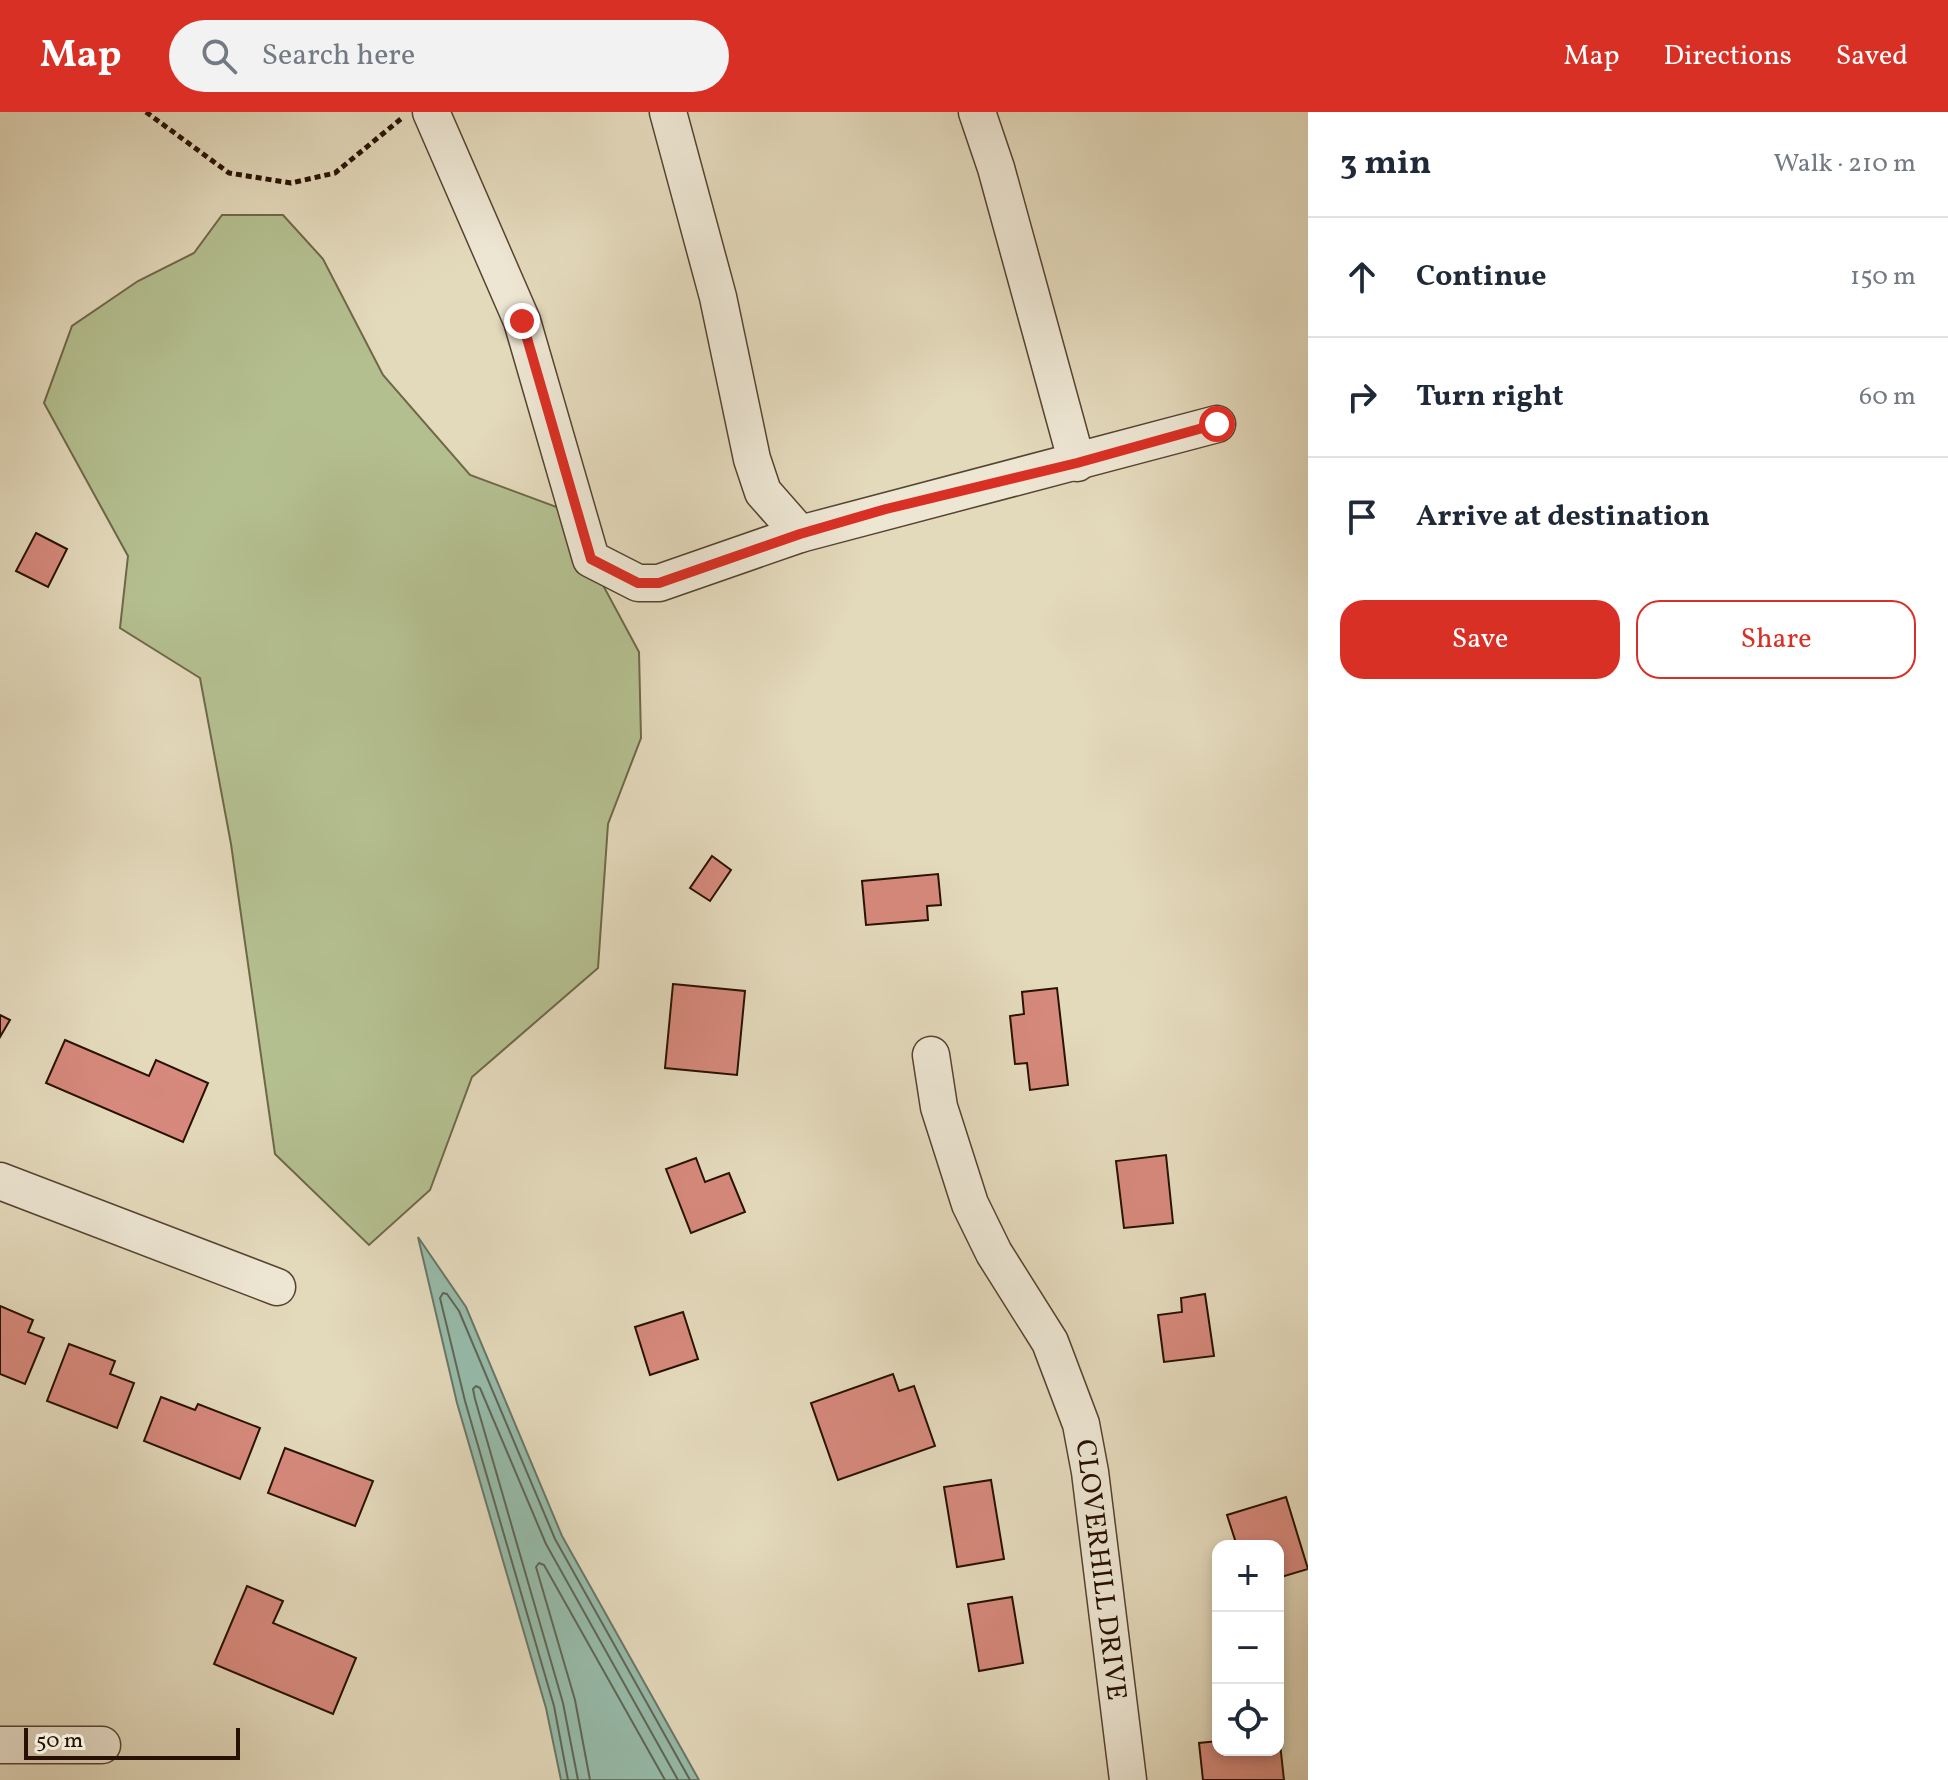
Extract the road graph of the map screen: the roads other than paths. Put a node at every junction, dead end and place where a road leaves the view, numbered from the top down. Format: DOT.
graph roads {
  1 [pos="431,112"];
  2 [pos="668,112"];
  3 [pos="977,112"];
  4 [pos="1217,424"];
  5 [pos="1077,463"];
  6 [pos="800,534"];
  7 [pos="931,1055"];
  8 [pos="0,1181"];
  9 [pos="277,1287"];
  10 [pos="0,1745"];
  11 [pos="102,1745"];
  12 [pos="1128,1780"];
  1 -- 6 [label="street"];
  2 -- 6 [label="street"];
  3 -- 5 [label="street"];
  4 -- 5 [label="street"];
  5 -- 6 [label="street"];
  7 -- 12 [label="street, CLOVERHILL DRIVE"];
  8 -- 9 [label="street"];
  10 -- 11 [label="street"];
}
